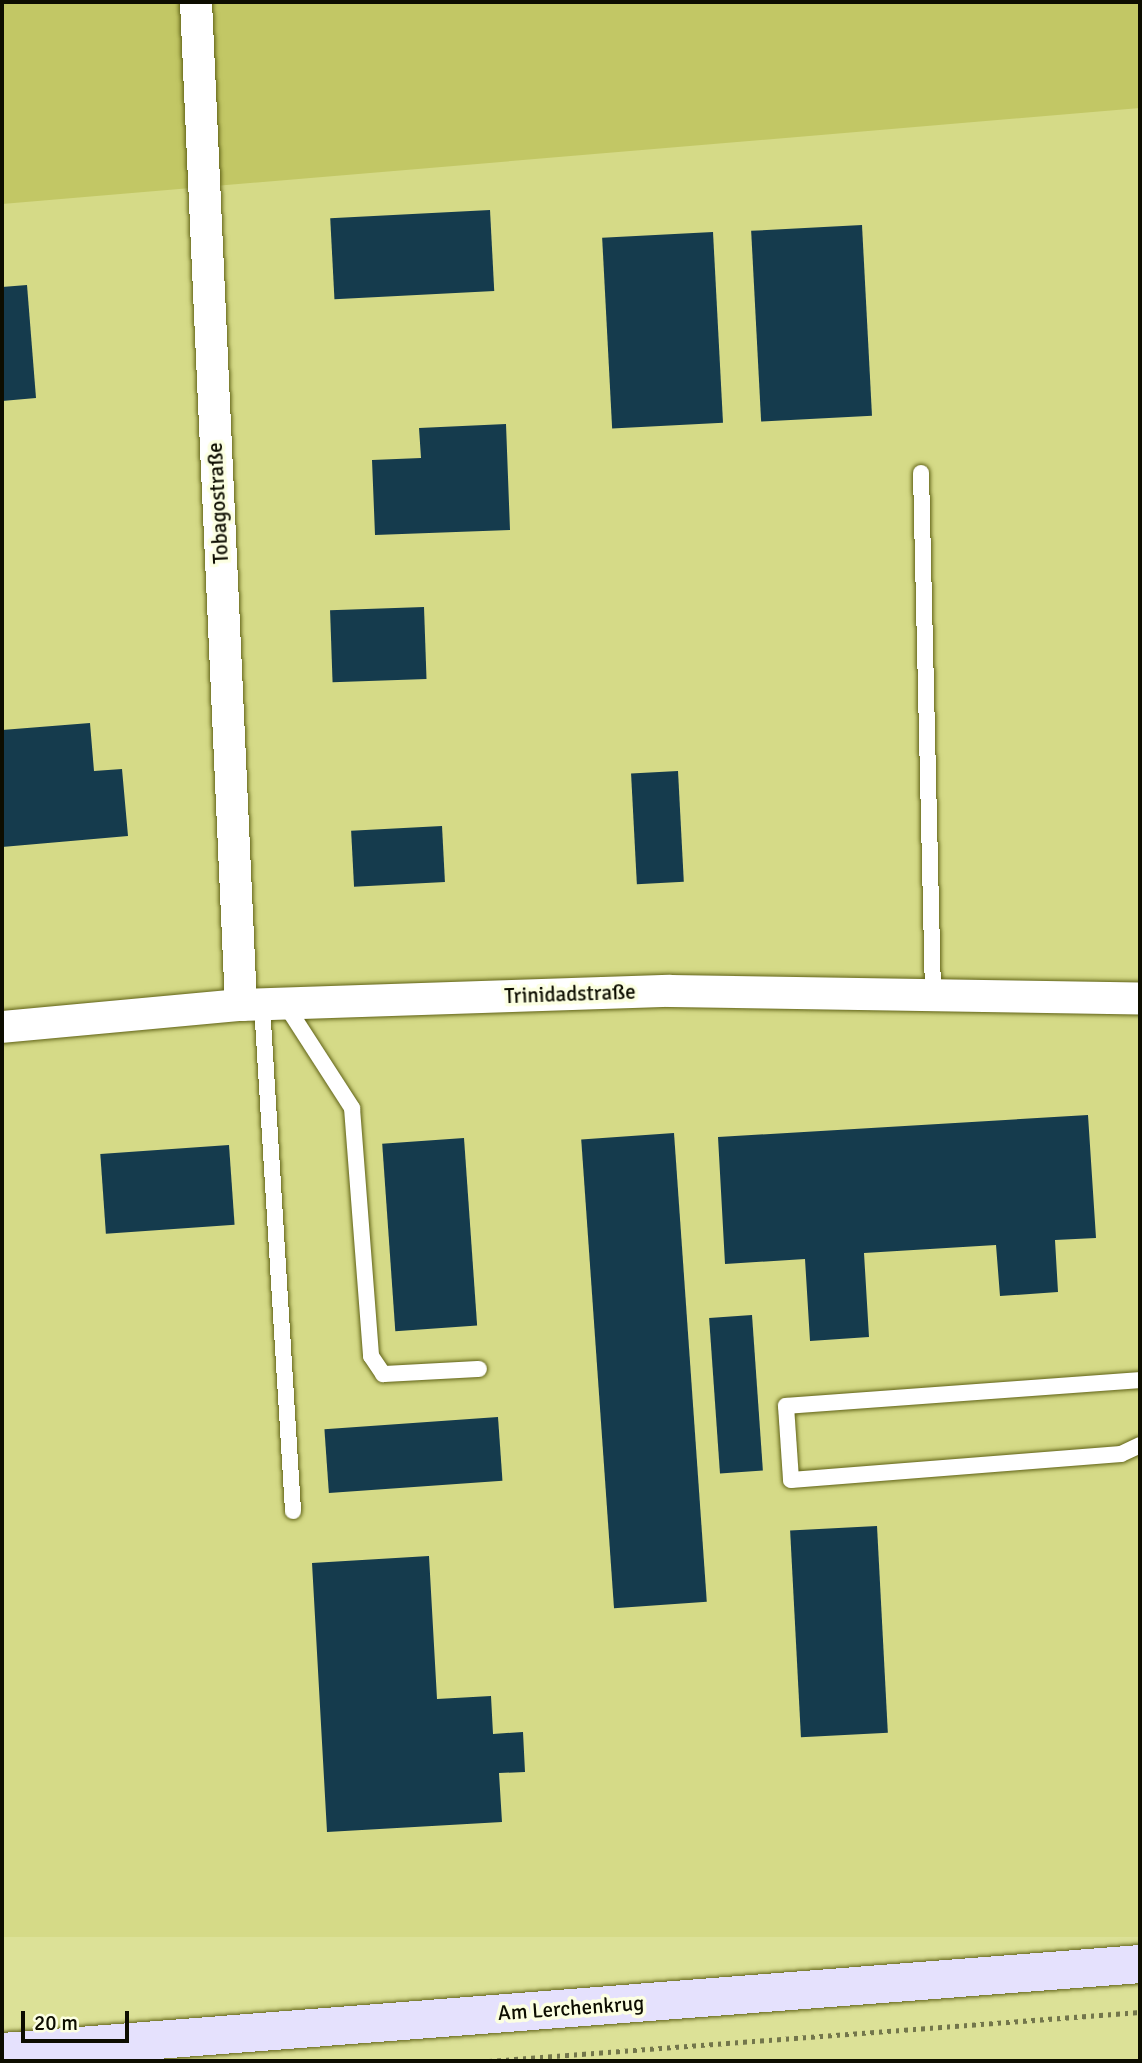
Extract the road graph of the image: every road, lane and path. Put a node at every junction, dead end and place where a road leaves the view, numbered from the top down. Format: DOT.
graph roads {
  1 [pos="196,2"];
  2 [pos="921,473"];
  3 [pos="933,994"];
  4 [pos="1140,998"];
  5 [pos="263,1005"];
  6 [pos="2,1027"];
  7 [pos="479,1369"];
  8 [pos="1140,1380"];
  9 [pos="1140,1445"];
  10 [pos="293,1511"];
  11 [pos="1140,1964"];
  12 [pos="1140,2012"];
  13 [pos="2,2052"];
  14 [pos="489,2061"];
  1 -- 5 [label="street, Tobagostraße"];
  2 -- 3 [label="lane"];
  3 -- 4 [label="street, Trinidadstraße"];
  3 -- 5 [label="street, Trinidadstraße"];
  5 -- 6 [label="street, Trinidadstraße"];
  5 -- 7 [label="lane"];
  5 -- 10 [label="lane"];
  8 -- 9 [label="lane"];
  11 -- 13 [label="main road, Am Lerchenkrug"];
  12 -- 14 [label="path"];
}
